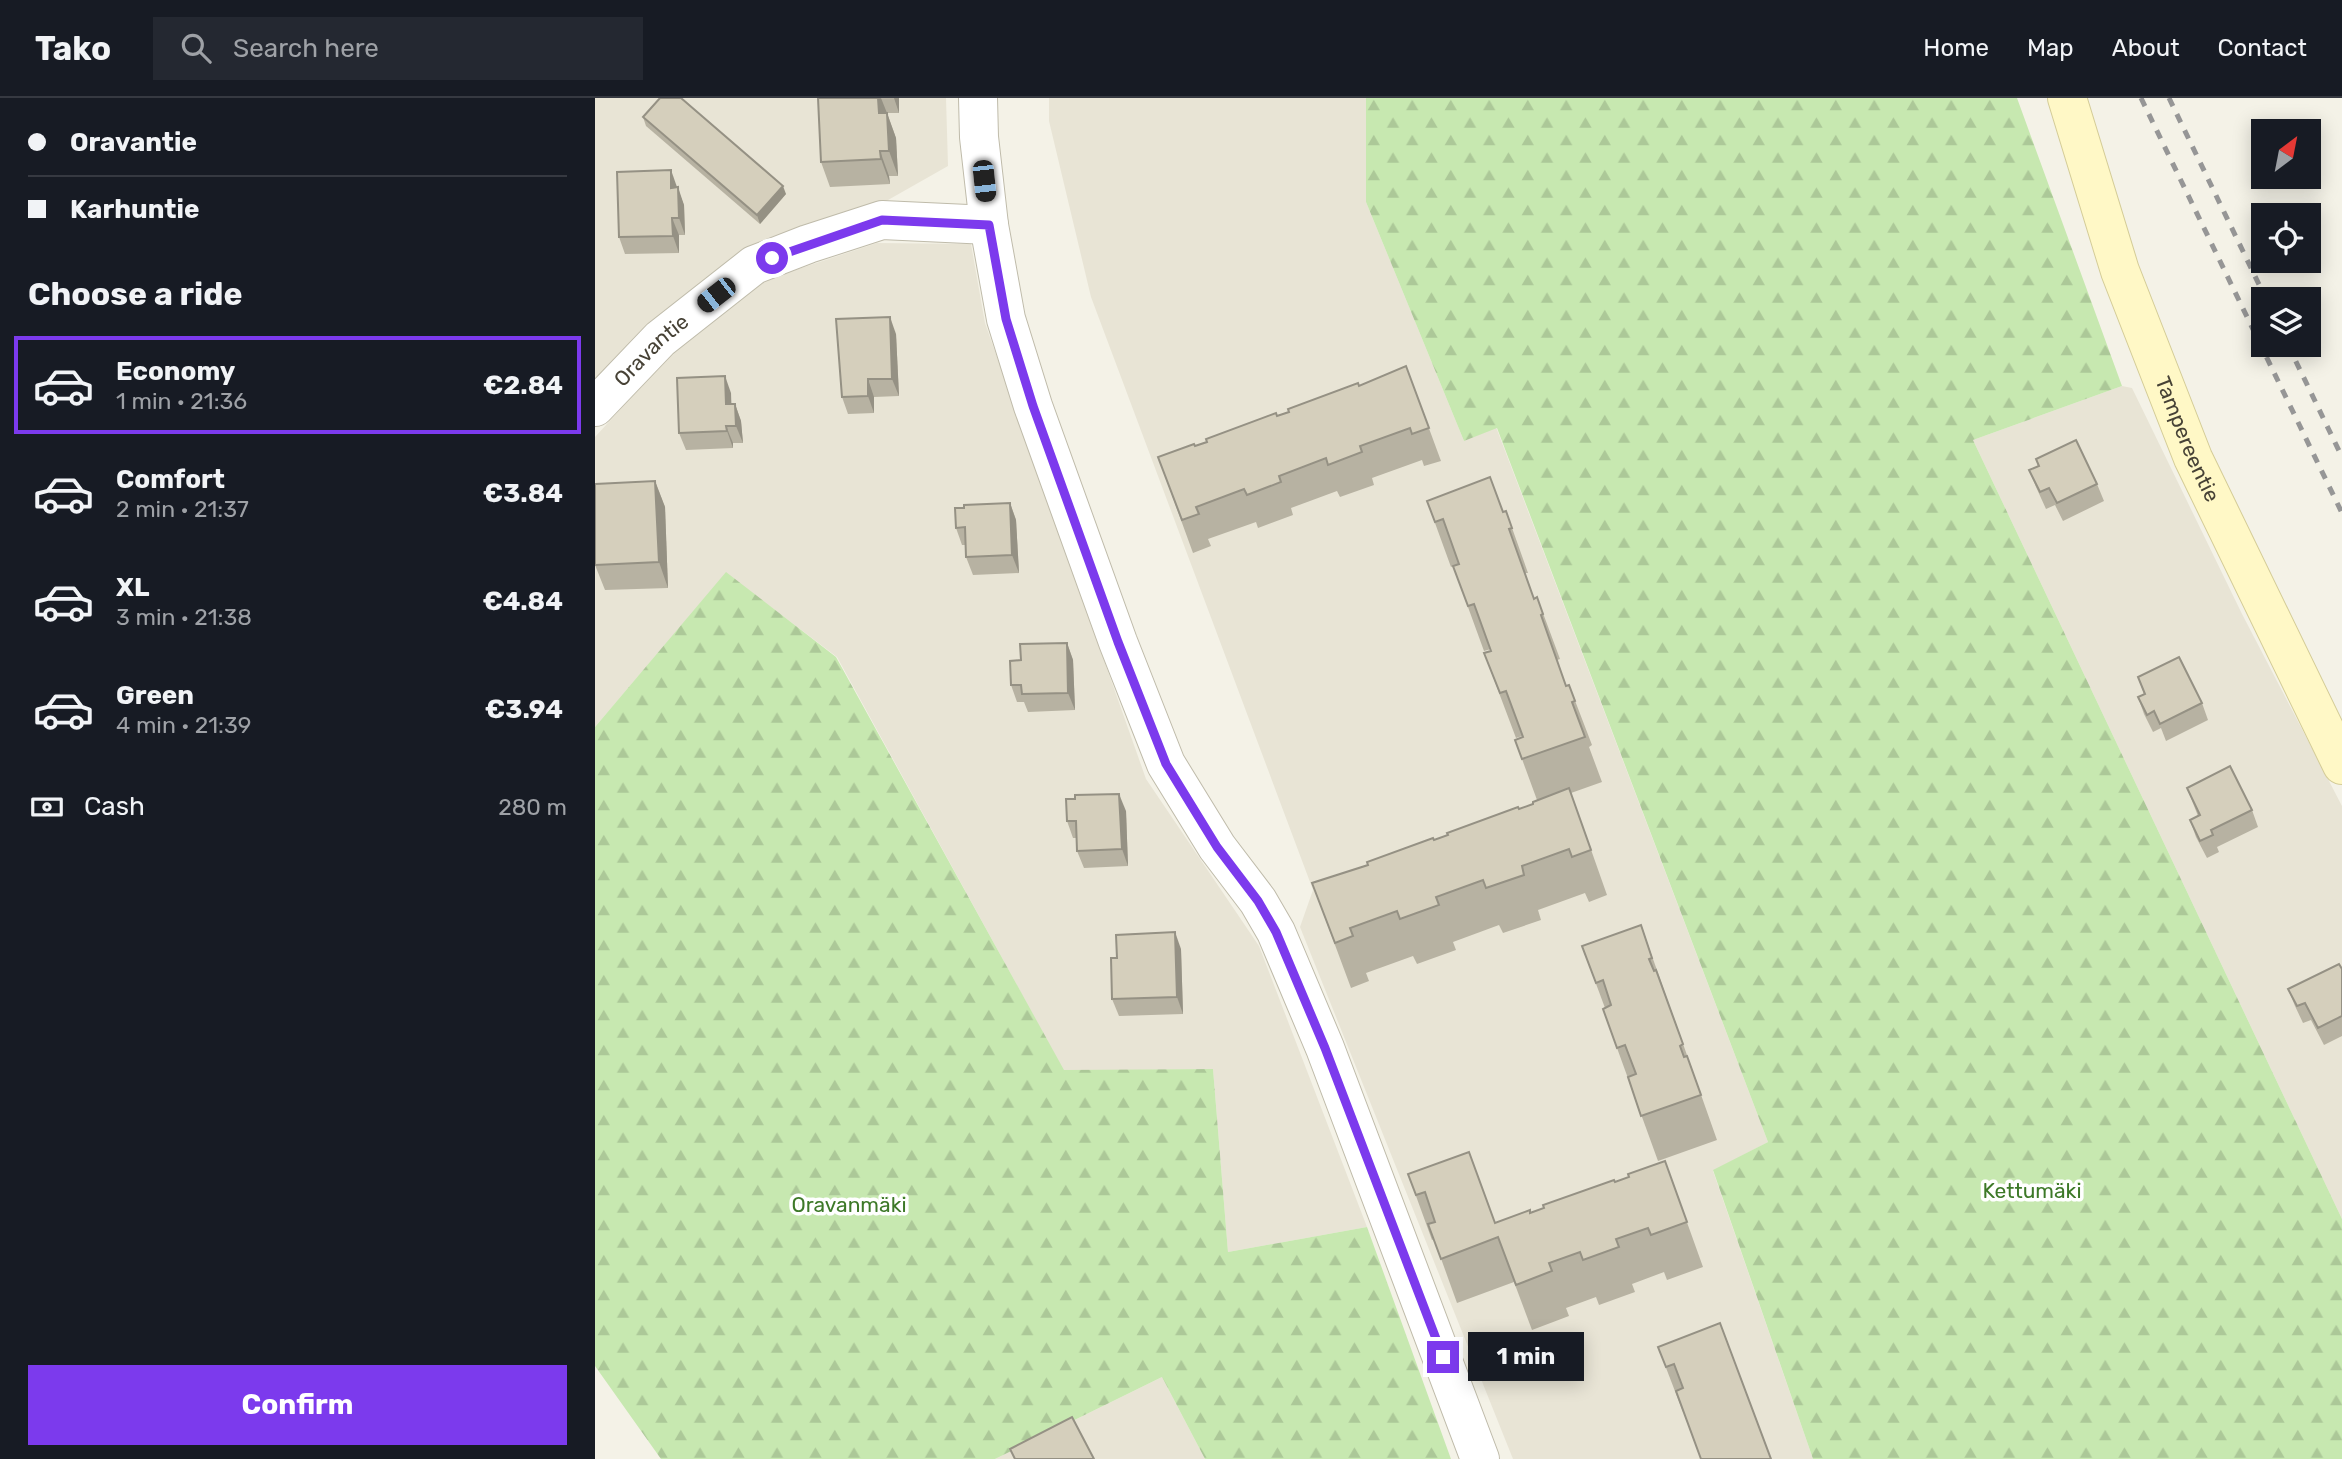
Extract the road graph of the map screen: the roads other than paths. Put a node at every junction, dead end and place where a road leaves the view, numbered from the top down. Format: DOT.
graph roads {
  1 [pos="978,98"];
  2 [pos="2067,98"];
  3 [pos="989,225"];
  4 [pos="595,407"];
  5 [pos="2342,765"];
  6 [pos="1480,1459"];
  1 -- 3 [label="street"];
  2 -- 5 [label="main road, Tampereentie"];
  3 -- 4 [label="street, Oravantie"];
  3 -- 6 [label="street"];
}
